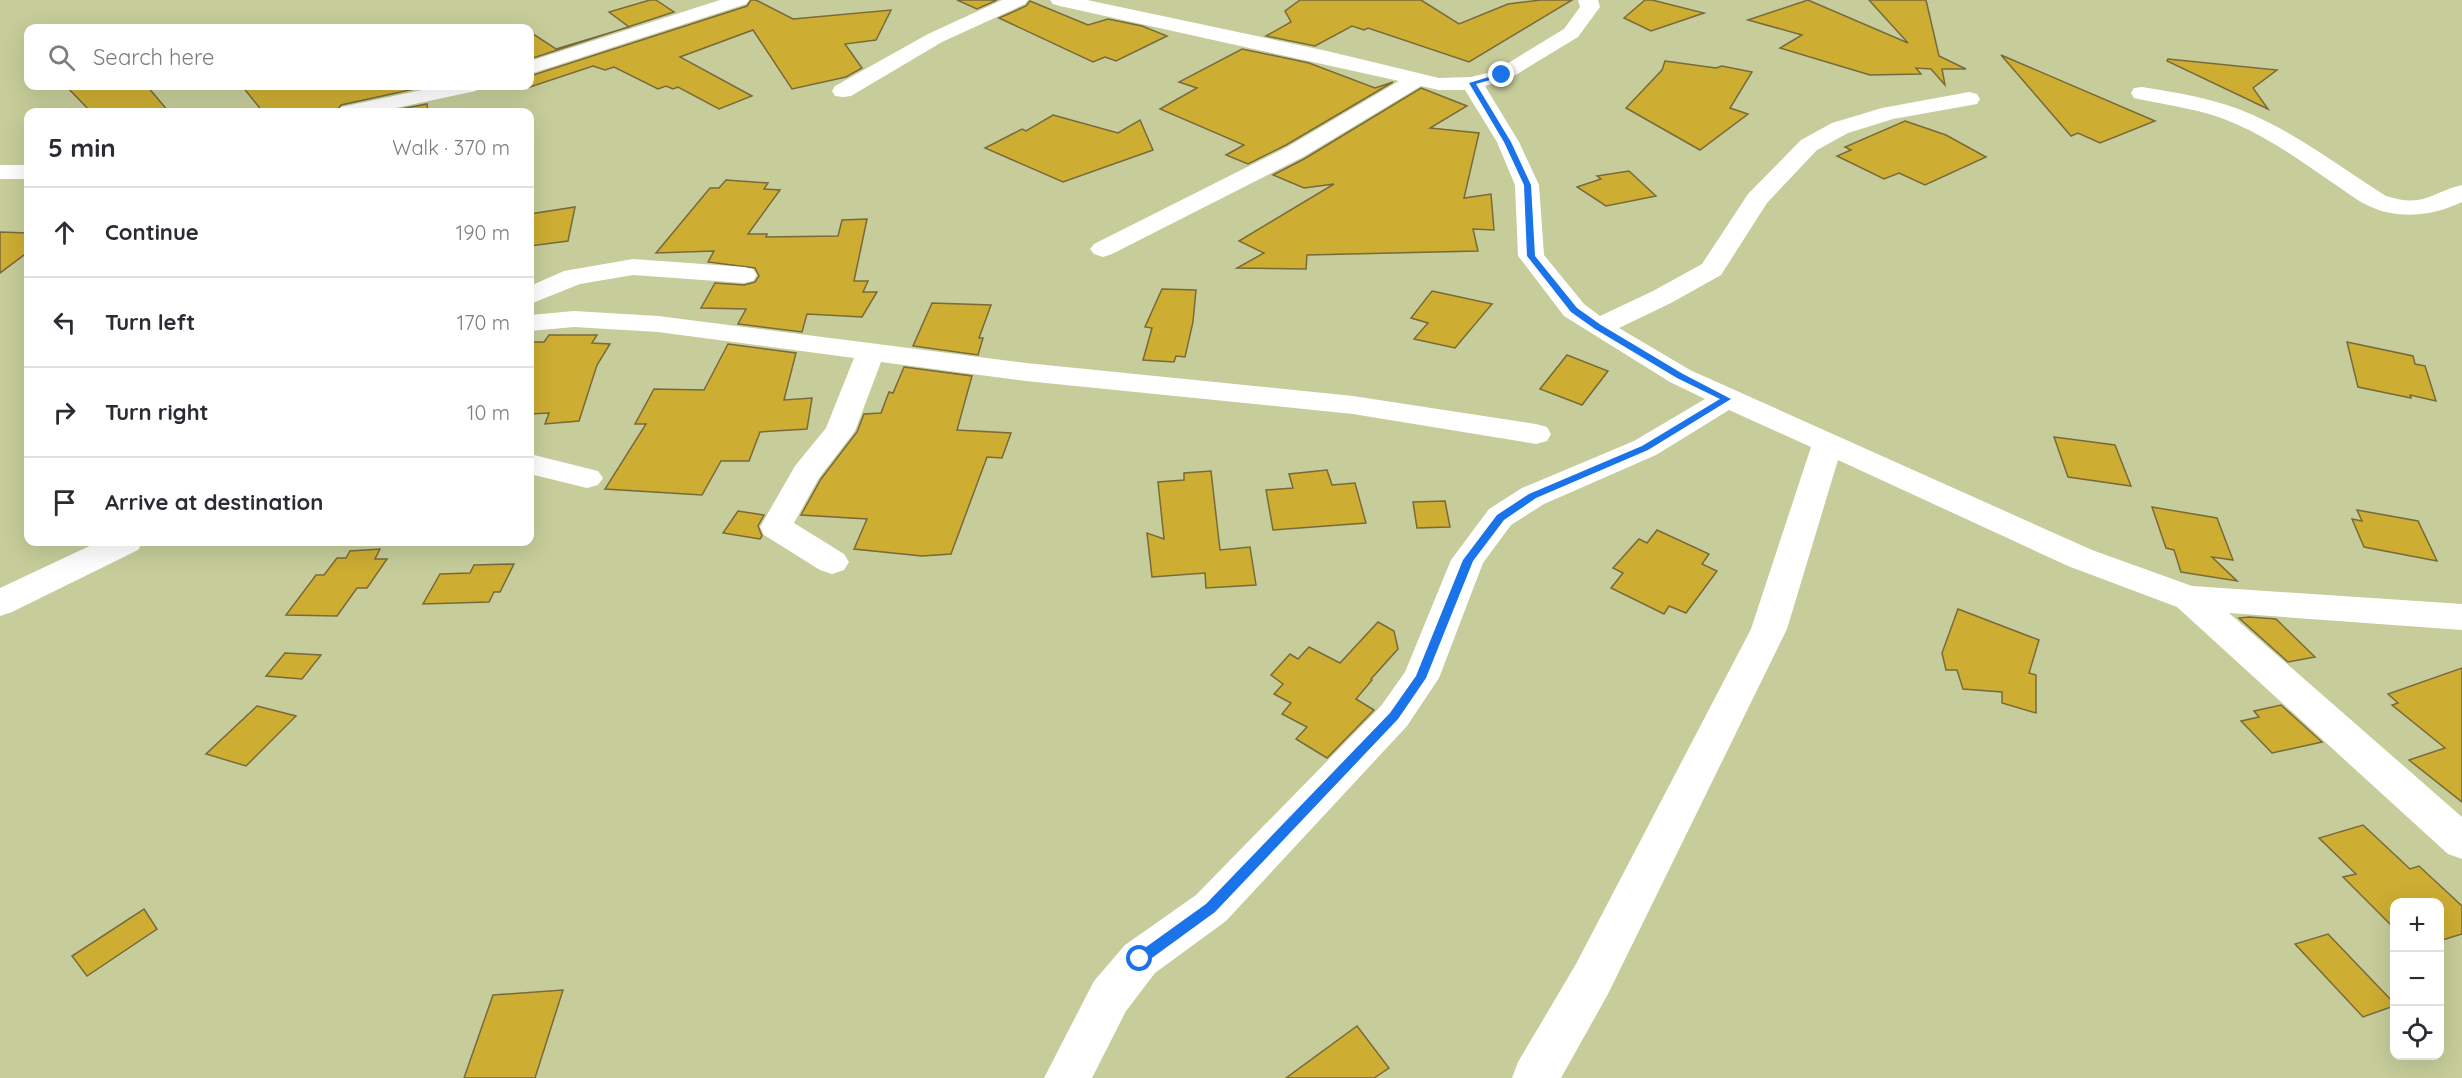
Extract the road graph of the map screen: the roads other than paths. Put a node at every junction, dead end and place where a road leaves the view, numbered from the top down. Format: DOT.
graph roads {
  1 [pos="739,0"];
  2 [pos="1018,0"];
  3 [pos="1060,0"];
  4 [pos="1594,2"];
  5 [pos="534,67"];
  6 [pos="1418,79"];
  7 [pos="1472,83"];
  8 [pos="450,90"];
  9 [pos="843,91"];
  10 [pos="2142,93"];
  11 [pos="1969,99"];
  12 [pos="367,108"];
  13 [pos="0,172"];
  14 [pos="24,172"];
  15 [pos="2462,192"];
  16 [pos="1103,249"];
  17 [pos="744,275"];
  18 [pos="534,294"];
  19 [pos="534,322"];
  20 [pos="1598,327"];
  21 [pos="871,352"];
  22 [pos="1726,399"];
  23 [pos="1536,434"];
  24 [pos="1828,442"];
  25 [pos="534,465"];
  26 [pos="587,478"];
  27 [pos="118,546"];
  28 [pos="832,562"];
  29 [pos="2189,598"];
  30 [pos="0,603"];
  31 [pos="2462,617"];
  32 [pos="2462,842"];
  33 [pos="1067,1078"];
  34 [pos="1535,1078"];
  1 -- 5 [label="street"];
  2 -- 9 [label="street"];
  3 -- 6 [label="street"];
  4 -- 7 [label="street"];
  6 -- 7 [label="street"];
  6 -- 16 [label="street"];
  7 -- 20 [label="street"];
  8 -- 12 [label="street"];
  10 -- 15 [label="street"];
  11 -- 20 [label="street"];
  13 -- 14 [label="street"];
  17 -- 18 [label="street"];
  19 -- 21 [label="street"];
  20 -- 22 [label="street"];
  21 -- 23 [label="street"];
  21 -- 28 [label="street"];
  22 -- 24 [label="street"];
  22 -- 33 [label="street"];
  24 -- 29 [label="street"];
  24 -- 34 [label="street"];
  25 -- 26 [label="street"];
  27 -- 30 [label="street"];
  29 -- 31 [label="street"];
  29 -- 32 [label="street"];
}
